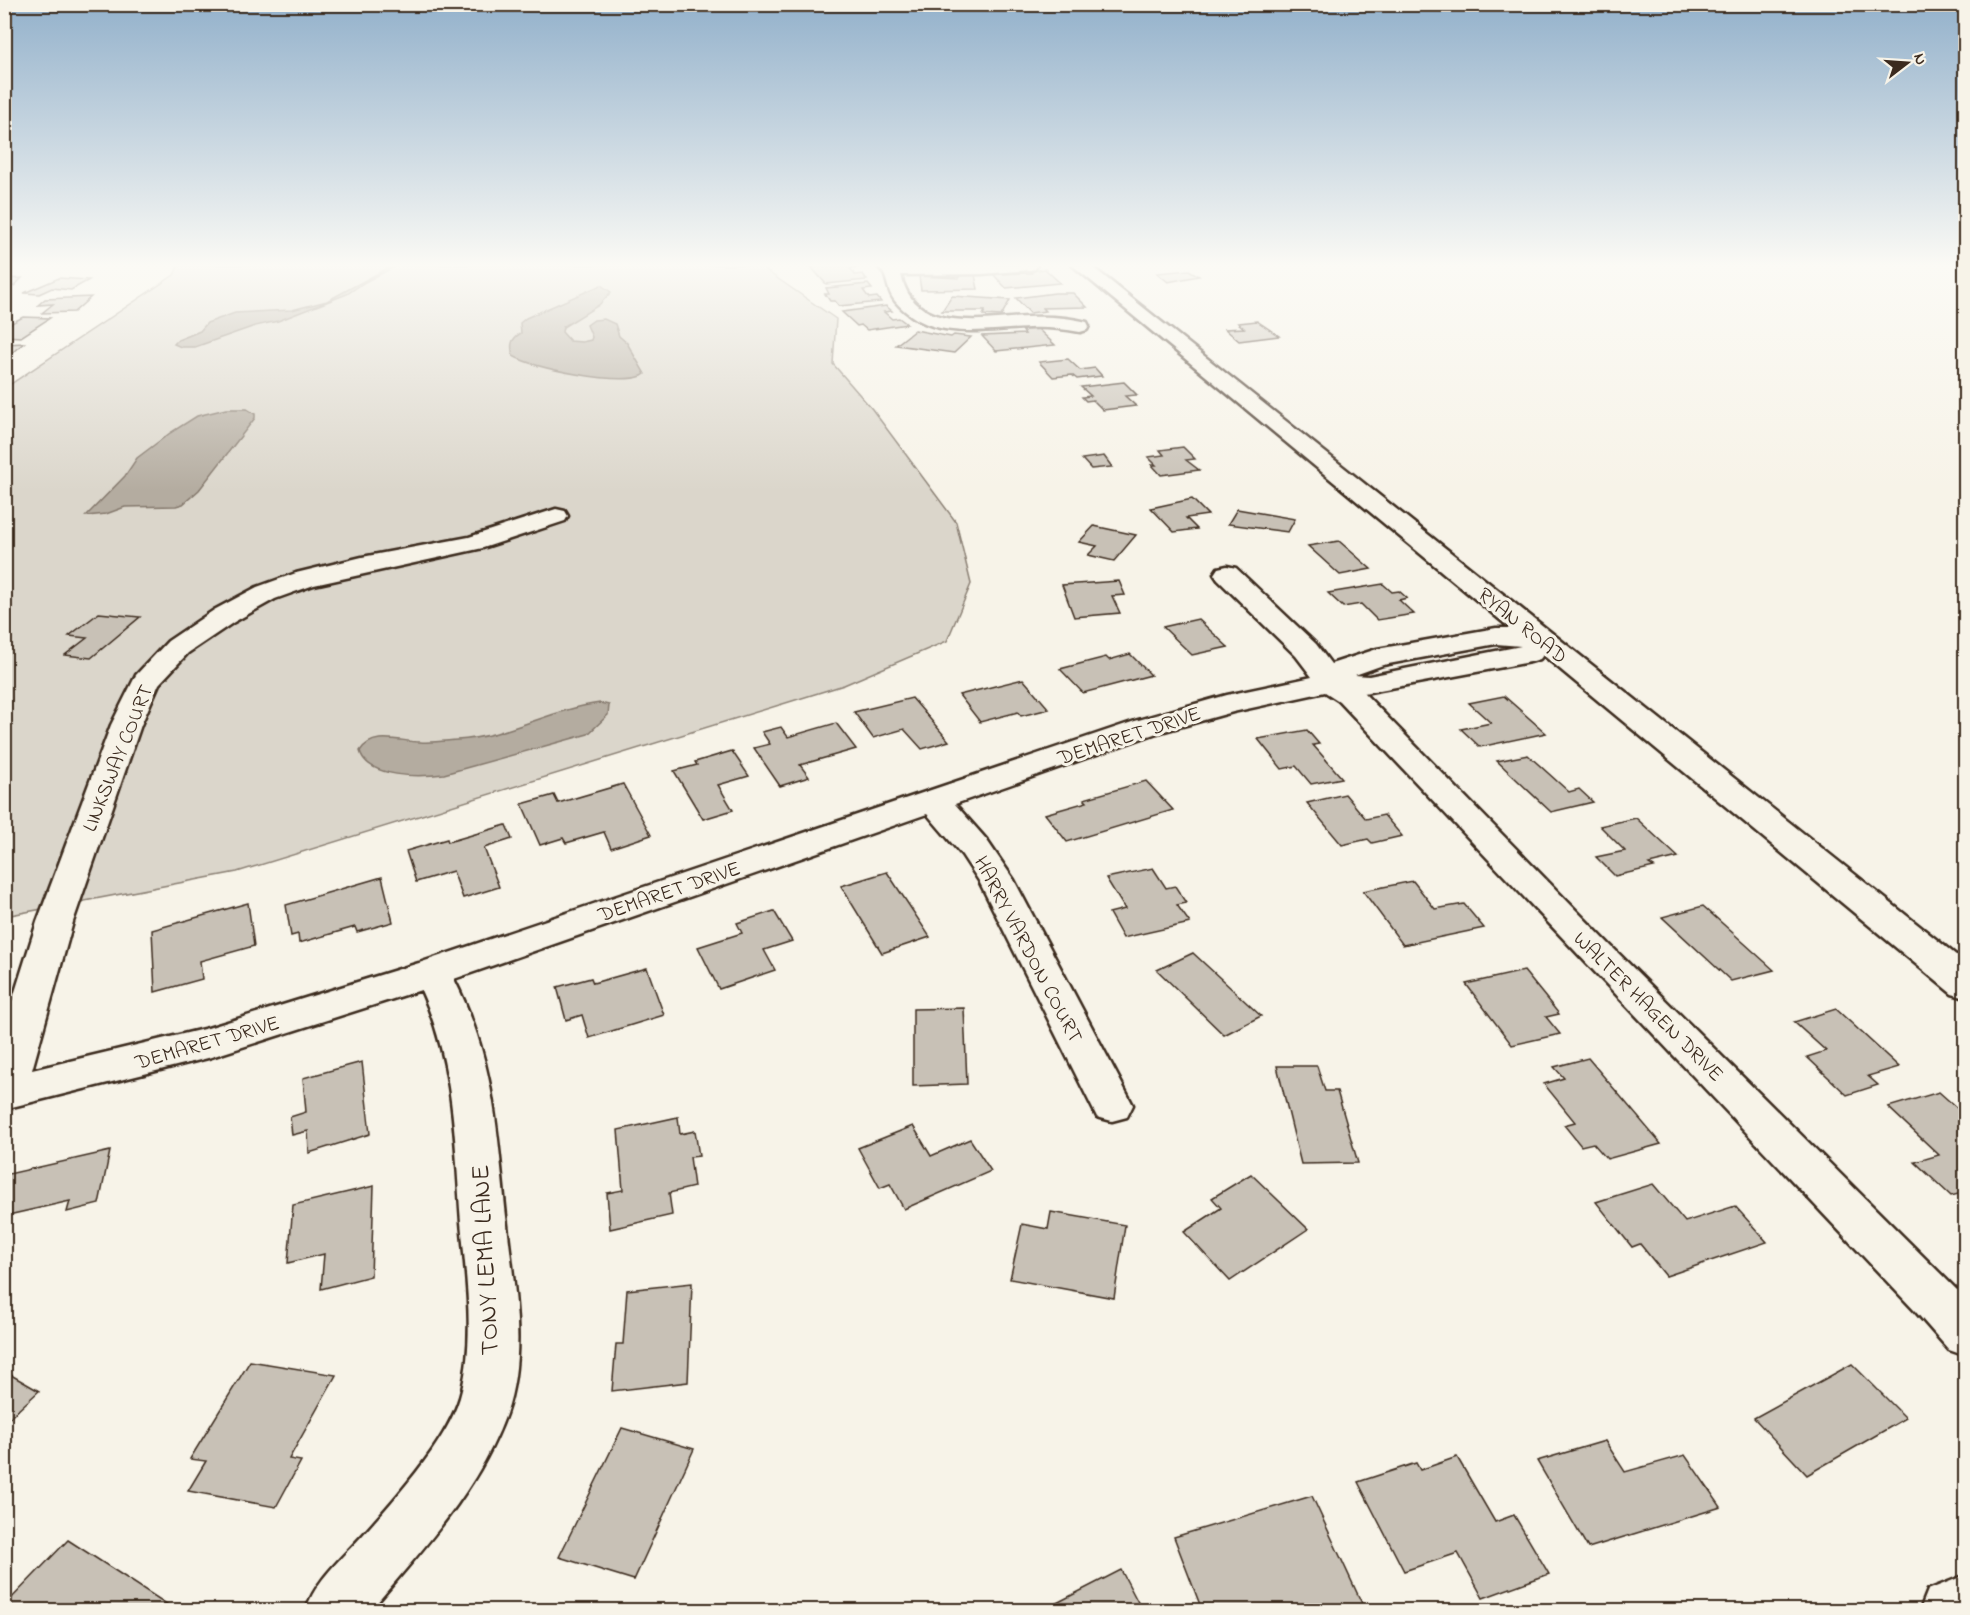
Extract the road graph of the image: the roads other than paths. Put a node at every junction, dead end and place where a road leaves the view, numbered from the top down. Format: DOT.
graph roads {
  1 [pos="1173,340"];
  2 [pos="556,516"];
  3 [pos="1227,574"];
  4 [pos="1540,639"];
  5 [pos="1330,682"];
  6 [pos="934,801"];
  7 [pos="432,973"];
  8 [pos="1965,984"];
  9 [pos="5,1093"];
  10 [pos="1112,1105"];
  11 [pos="1965,1334"];
  12 [pos="1965,1603"];
  13 [pos="334,1611"];
  14 [pos="1948,1611"];
  1 -- 4 [label="street, RYAN ROAD"];
  2 -- 9 [label="street, LINKSWAY COURT"];
  3 -- 5 [label="street, WALTER HAGEN DRIVE"];
  4 -- 5 [label="street, DEMARET DRIVE"];
  4 -- 8 [label="street, RYAN ROAD"];
  5 -- 6 [label="street, DEMARET DRIVE"];
  5 -- 11 [label="street, WALTER HAGEN DRIVE"];
  6 -- 7 [label="street, DEMARET DRIVE"];
  6 -- 10 [label="street, HARRY VARDON COURT"];
  7 -- 9 [label="street, DEMARET DRIVE"];
  7 -- 13 [label="street, TONY LEMA LANE"];
  12 -- 14 [label="street"];
}
